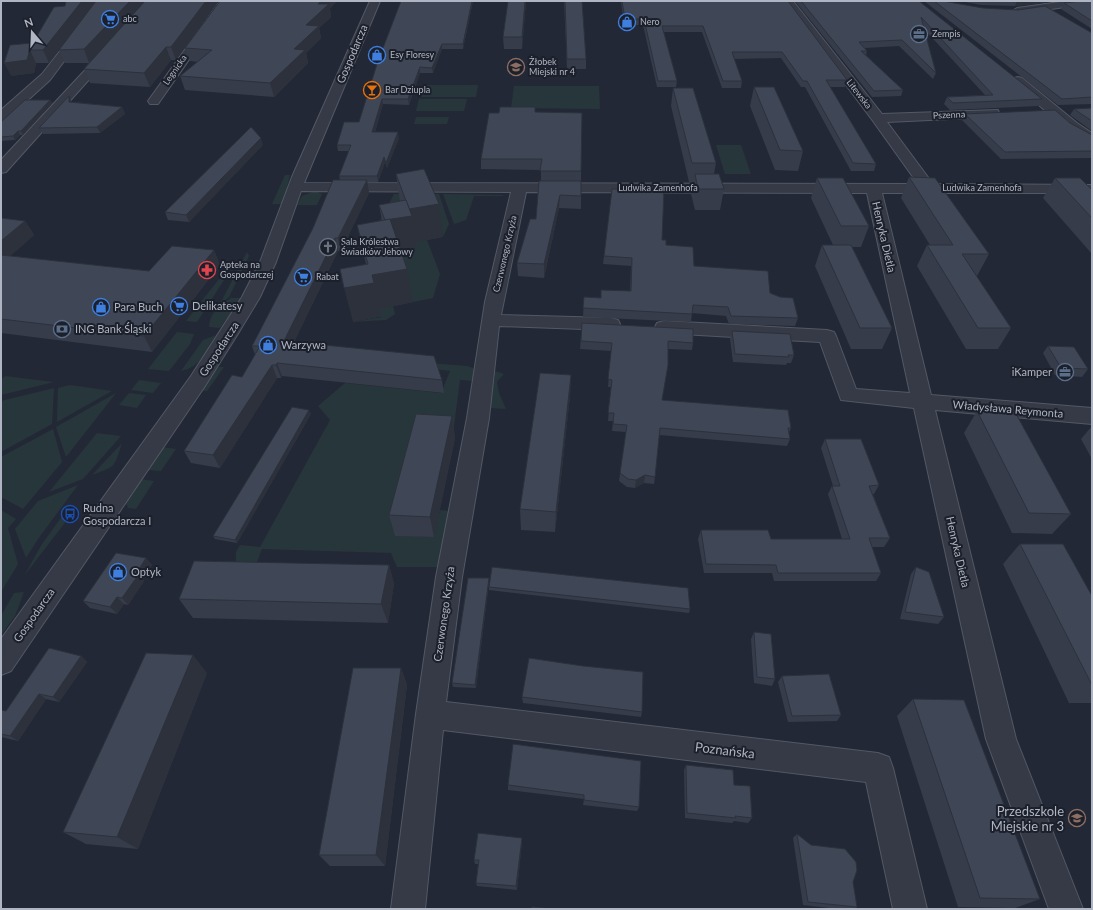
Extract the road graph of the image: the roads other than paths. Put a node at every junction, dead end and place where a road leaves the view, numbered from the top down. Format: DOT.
graph roads {
  1 [pos="104,1"];
  2 [pos="225,1"];
  3 [pos="375,1"];
  4 [pos="788,1"];
  5 [pos="1016,1"];
  6 [pos="1089,1"];
  7 [pos="1044,7"];
  8 [pos="1027,10"];
  9 [pos="1008,11"];
  10 [pos="1060,15"];
  11 [pos="114,44"];
  12 [pos="1009,74"];
  13 [pos="154,101"];
  14 [pos="1055,110"];
  15 [pos="1070,110"];
  16 [pos="1032,111"];
  17 [pos="1009,112"];
  18 [pos="1,117"];
  19 [pos="878,118"];
  20 [pos="1092,139"];
  21 [pos="1,169"];
  22 [pos="297,187"];
  23 [pos="519,188"];
  24 [pos="873,188"];
  25 [pos="928,188"];
  26 [pos="1084,189"];
  27 [pos="1092,205"];
  28 [pos="491,320"];
  29 [pos="923,401"];
  30 [pos="1092,416"];
  31 [pos="1,662"];
  32 [pos="430,714"];
  33 [pos="408,909"];
  34 [pos="910,909"];
  35 [pos="1066,909"];
  1 -- 18 [label="street"];
  2 -- 13 [label="street, Legnicka"];
  3 -- 22 [label="street, Gospodarcza"];
  4 -- 19 [label="street, Litewska"];
  5 -- 8 [label="street"];
  6 -- 7 [label="street"];
  7 -- 8 [label="street"];
  7 -- 10 [label="street"];
  8 -- 9 [label="street"];
  11 -- 21 [label="street"];
  12 -- 14 [label="street"];
  14 -- 15 [label="street"];
  14 -- 16 [label="street"];
  14 -- 20 [label="street"];
  17 -- 19 [label="street, Pszenna"];
  19 -- 25 [label="street, Litewska"];
  22 -- 23 [label="street, Ludwika Zamenhofa"];
  22 -- 31 [label="street, Gospodarcza"];
  23 -- 24 [label="street, Ludwika Zamenhofa"];
  23 -- 28 [label="street, Czerwonego Krzyża"];
  24 -- 25 [label="street, Ludwika Zamenhofa"];
  24 -- 29 [label="street, Henryka Dietla"];
  25 -- 26 [label="street, Ludwika Zamenhofa"];
  26 -- 27 [label="street"];
  28 -- 29 [label="street"];
  28 -- 32 [label="street, Czerwonego Krzyża"];
  29 -- 30 [label="street, Władysława Reymonta"];
  29 -- 35 [label="street, Henryka Dietla"];
  32 -- 33 [label="street, Czerwonego Krzyża"];
  32 -- 34 [label="street, Poznańska"];
}
